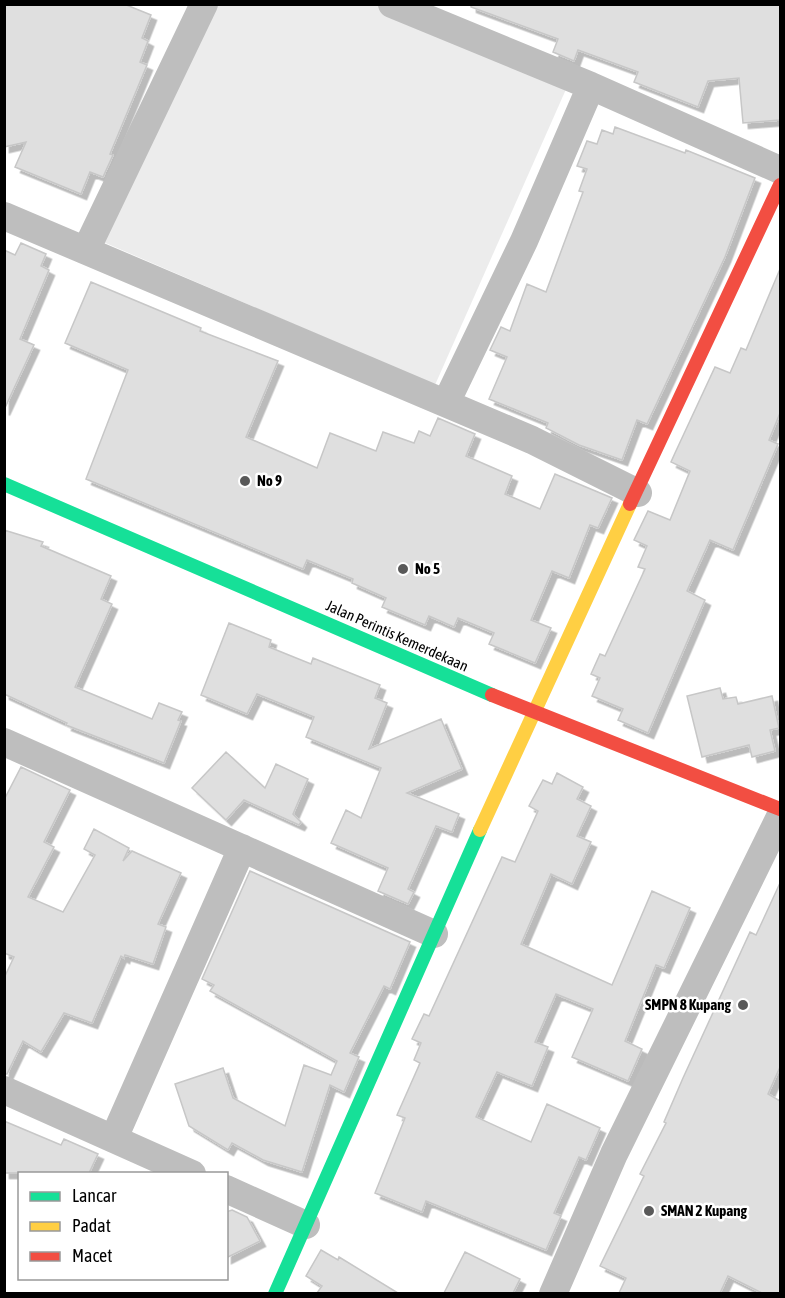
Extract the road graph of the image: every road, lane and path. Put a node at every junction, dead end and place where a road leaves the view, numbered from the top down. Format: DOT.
graph roads {
  1 [pos="204,4"];
  2 [pos="392,4"];
  3 [pos="591,86"];
  4 [pos="780,170"];
  5 [pos="780,185"];
  6 [pos="4,216"];
  7 [pos="86,250"];
  8 [pos="446,403"];
  9 [pos="4,484"];
  10 [pos="638,493"];
  11 [pos="532,713"];
  12 [pos="4,742"];
  13 [pos="780,809"];
  14 [pos="780,817"];
  15 [pos="242,848"];
  16 [pos="434,934"];
  17 [pos="4,1090"];
  18 [pos="114,1138"];
  19 [pos="190,1172"];
  20 [pos="228,1190"];
  21 [pos="306,1224"];
  22 [pos="275,1293"];
  23 [pos="553,1293"];
  1 -- 7 [label="street"];
  2 -- 3 [label="street"];
  3 -- 4 [label="street"];
  3 -- 8 [label="street"];
  5 -- 10 [label="street"];
  6 -- 7 [label="street"];
  7 -- 8 [label="street"];
  8 -- 10 [label="street"];
  9 -- 11 [label="street, Jalan Perintis Kemerdekaan"];
  10 -- 11 [label="street"];
  11 -- 13 [label="street, Jalan Perintis Kemerdekaan"];
  11 -- 16 [label="street"];
  12 -- 15 [label="street"];
  14 -- 23 [label="street"];
  15 -- 16 [label="street"];
  15 -- 18 [label="street"];
  16 -- 21 [label="street"];
  17 -- 18 [label="street"];
  18 -- 19 [label="street"];
  20 -- 21 [label="street"];
  21 -- 22 [label="street"];
}
